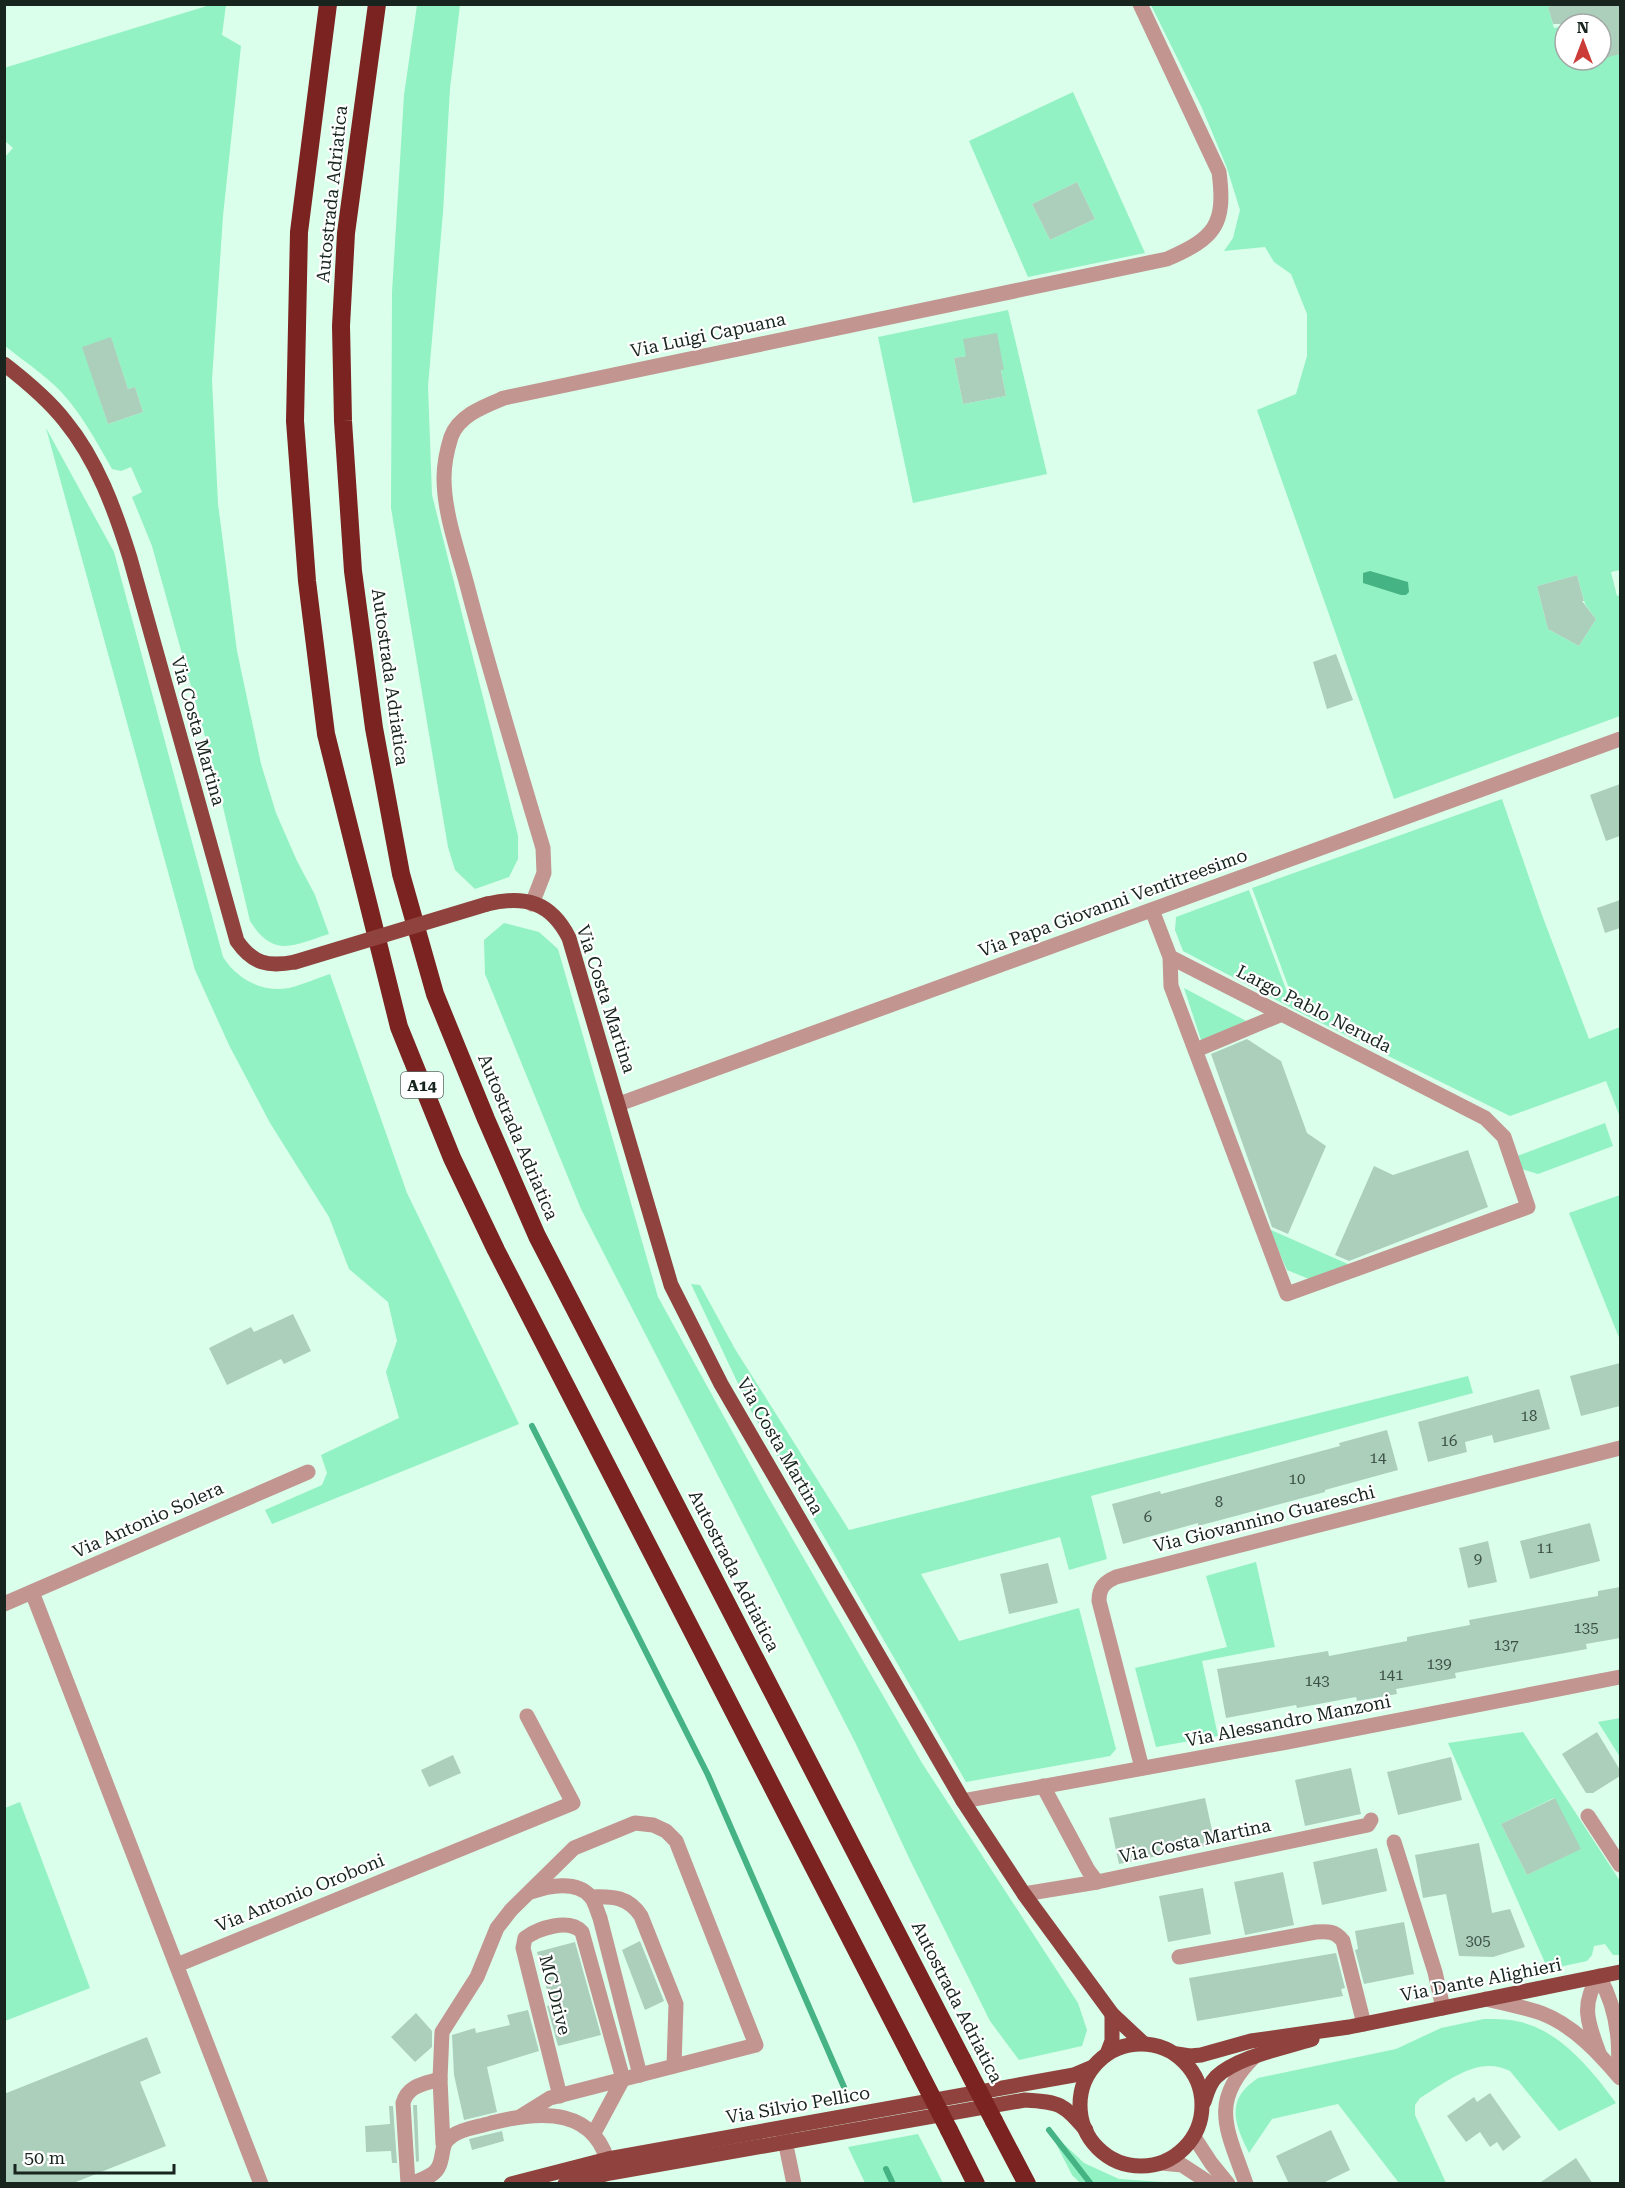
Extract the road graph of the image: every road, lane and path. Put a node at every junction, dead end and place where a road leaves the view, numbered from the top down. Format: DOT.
graph roads {
  1 [pos="328,4"];
  2 [pos="376,4"];
  3 [pos="1140,4"];
  4 [pos="4,364"];
  5 [pos="1620,739"];
  6 [pos="532,904"];
  7 [pos="1152,910"];
  8 [pos="1170,957"];
  9 [pos="1282,1014"];
  10 [pos="1196,1050"];
  11 [pos="619,1104"];
  12 [pos="1620,1448"];
  13 [pos="308,1472"];
  14 [pos="32,1592"];
  15 [pos="4,1604"];
  16 [pos="1620,1677"];
  17 [pos="527,1716"];
  18 [pos="1142,1768"];
  19 [pos="1043,1786"];
  20 [pos="963,1801"];
  21 [pos="1588,1816"];
  22 [pos="1371,1820"];
  23 [pos="1394,1842"];
  24 [pos="1620,1865"];
  25 [pos="1097,1882"];
  26 [pos="529,1892"];
  27 [pos="1024,1894"];
  28 [pos="591,1897"];
  29 [pos="1179,1957"];
  30 [pos="177,1965"];
  31 [pos="1620,1972"];
  32 [pos="1599,1976"];
  33 [pos="1486,1999"];
  34 [pos="1443,2008"];
  35 [pos="1112,2014"];
  36 [pos="1357,2025"];
  37 [pos="1619,2037"];
  38 [pos="1143,2043"];
  39 [pos="1599,2053"];
  40 [pos="1107,2054"];
  41 [pos="1177,2054"];
  42 [pos="1253,2058"];
  43 [pos="674,2066"];
  44 [pos="1093,2067"];
  45 [pos="1620,2072"];
  46 [pos="640,2075"];
  47 [pos="1620,2078"];
  48 [pos="440,2079"];
  49 [pos="623,2079"];
  50 [pos="560,2096"];
  51 [pos="1203,2106"];
  52 [pos="521,2116"];
  53 [pos="1086,2130"];
  54 [pos="594,2133"];
  55 [pos="784,2135"];
  56 [pos="1194,2137"];
  57 [pos="443,2144"];
  58 [pos="1161,2163"];
  59 [pos="609,2166"];
  60 [pos="261,2184"];
  61 [pos="409,2184"];
  62 [pos="511,2184"];
  63 [pos="565,2184"];
  64 [pos="794,2184"];
  65 [pos="976,2184"];
  66 [pos="1027,2184"];
  67 [pos="1211,2184"];
  68 [pos="1228,2184"];
  69 [pos="1246,2184"];
  1 -- 65 [label="highway, Autostrada Adriatica / A14, bridge"];
  2 -- 66 [label="highway, Autostrada Adriatica / A14, bridge"];
  3 -- 6 [label="street, Via Luigi Capuana"];
  4 -- 6 [label="main road, Via Costa Martina, bridge"];
  5 -- 7 [label="street, Via Papa Giovanni Ventitreesimo"];
  6 -- 11 [label="main road, Via Costa Martina"];
  7 -- 8 [label="street"];
  7 -- 11 [label="street, Via Papa Giovanni Ventitreesimo"];
  8 -- 9 [label="street, Largo Pablo Neruda"];
  8 -- 10 [label="street"];
  9 -- 10 [label="street"];
  9 -- 10 [label="street, Largo Pablo Neruda"];
  11 -- 20 [label="main road, Via Costa Martina"];
  12 -- 18 [label="street, Via Giovannino Guareschi"];
  13 -- 14 [label="street, Via Antonio Solera"];
  14 -- 15 [label="street, Via Antonio Solera"];
  14 -- 30 [label="street"];
  16 -- 18 [label="street, Via Alessandro Manzoni"];
  17 -- 30 [label="street, Via Antonio Oroboni"];
  18 -- 19 [label="street, Via Alessandro Manzoni"];
  19 -- 20 [label="street, Via Alessandro Manzoni"];
  19 -- 25 [label="street"];
  20 -- 27 [label="main road, Via Costa Martina"];
  21 -- 24 [label="street"];
  22 -- 25 [label="street, Via Costa Martina"];
  23 -- 34 [label="street"];
  25 -- 27 [label="street, Via Costa Martina"];
  26 -- 28 [label="street"];
  26 -- 43 [label="street"];
  26 -- 48 [label="street"];
  27 -- 35 [label="main road, Via Costa Martina"];
  28 -- 43 [label="street"];
  28 -- 46 [label="street"];
  29 -- 36 [label="street"];
  30 -- 60 [label="street"];
  31 -- 32 [label="main road, Via Dante Alighieri"];
  32 -- 33 [label="main road, Via Dante Alighieri"];
  32 -- 37 [label="street"];
  32 -- 39 [label="street"];
  33 -- 34 [label="main road, Via Dante Alighieri"];
  33 -- 39 [label="street"];
  34 -- 36 [label="main road, Via Dante Alighieri"];
  35 -- 38 [label="main road, Via Costa Martina"];
  35 -- 40 [label="main road"];
  36 -- 41 [label="main road, Via Dante Alighieri"];
  36 -- 42 [label="main road, Via Dante Alighieri"];
  37 -- 45 [label="street"];
  38 -- 40 [label="main road"];
  38 -- 41 [label="main road"];
  39 -- 47 [label="street"];
  40 -- 44 [label="main road"];
  41 -- 51 [label="main road"];
  42 -- 51 [label="main road, Via Dante Alighieri"];
  42 -- 69 [label="street"];
  43 -- 46 [label="street"];
  44 -- 53 [label="main road"];
  44 -- 55 [label="main road, Via Silvio Pellico"];
  46 -- 49 [label="street"];
  48 -- 57 [label="street"];
  48 -- 61 [label="street"];
  49 -- 50 [label="street"];
  49 -- 50 [label="street, MC Drive"];
  49 -- 54 [label="street"];
  50 -- 52 [label="street"];
  51 -- 56 [label="main road"];
  52 -- 54 [label="street"];
  52 -- 57 [label="street"];
  53 -- 55 [label="main road, Via Silvio Pellico"];
  53 -- 58 [label="main road"];
  54 -- 59 [label="street"];
  55 -- 59 [label="main road, Via Silvio Pellico"];
  55 -- 64 [label="street"];
  56 -- 58 [label="main road"];
  56 -- 68 [label="street"];
  57 -- 61 [label="street"];
  58 -- 67 [label="street"];
  59 -- 62 [label="main road, Via Silvio Pellico"];
  59 -- 63 [label="main road, Via Silvio Pellico"];
}
